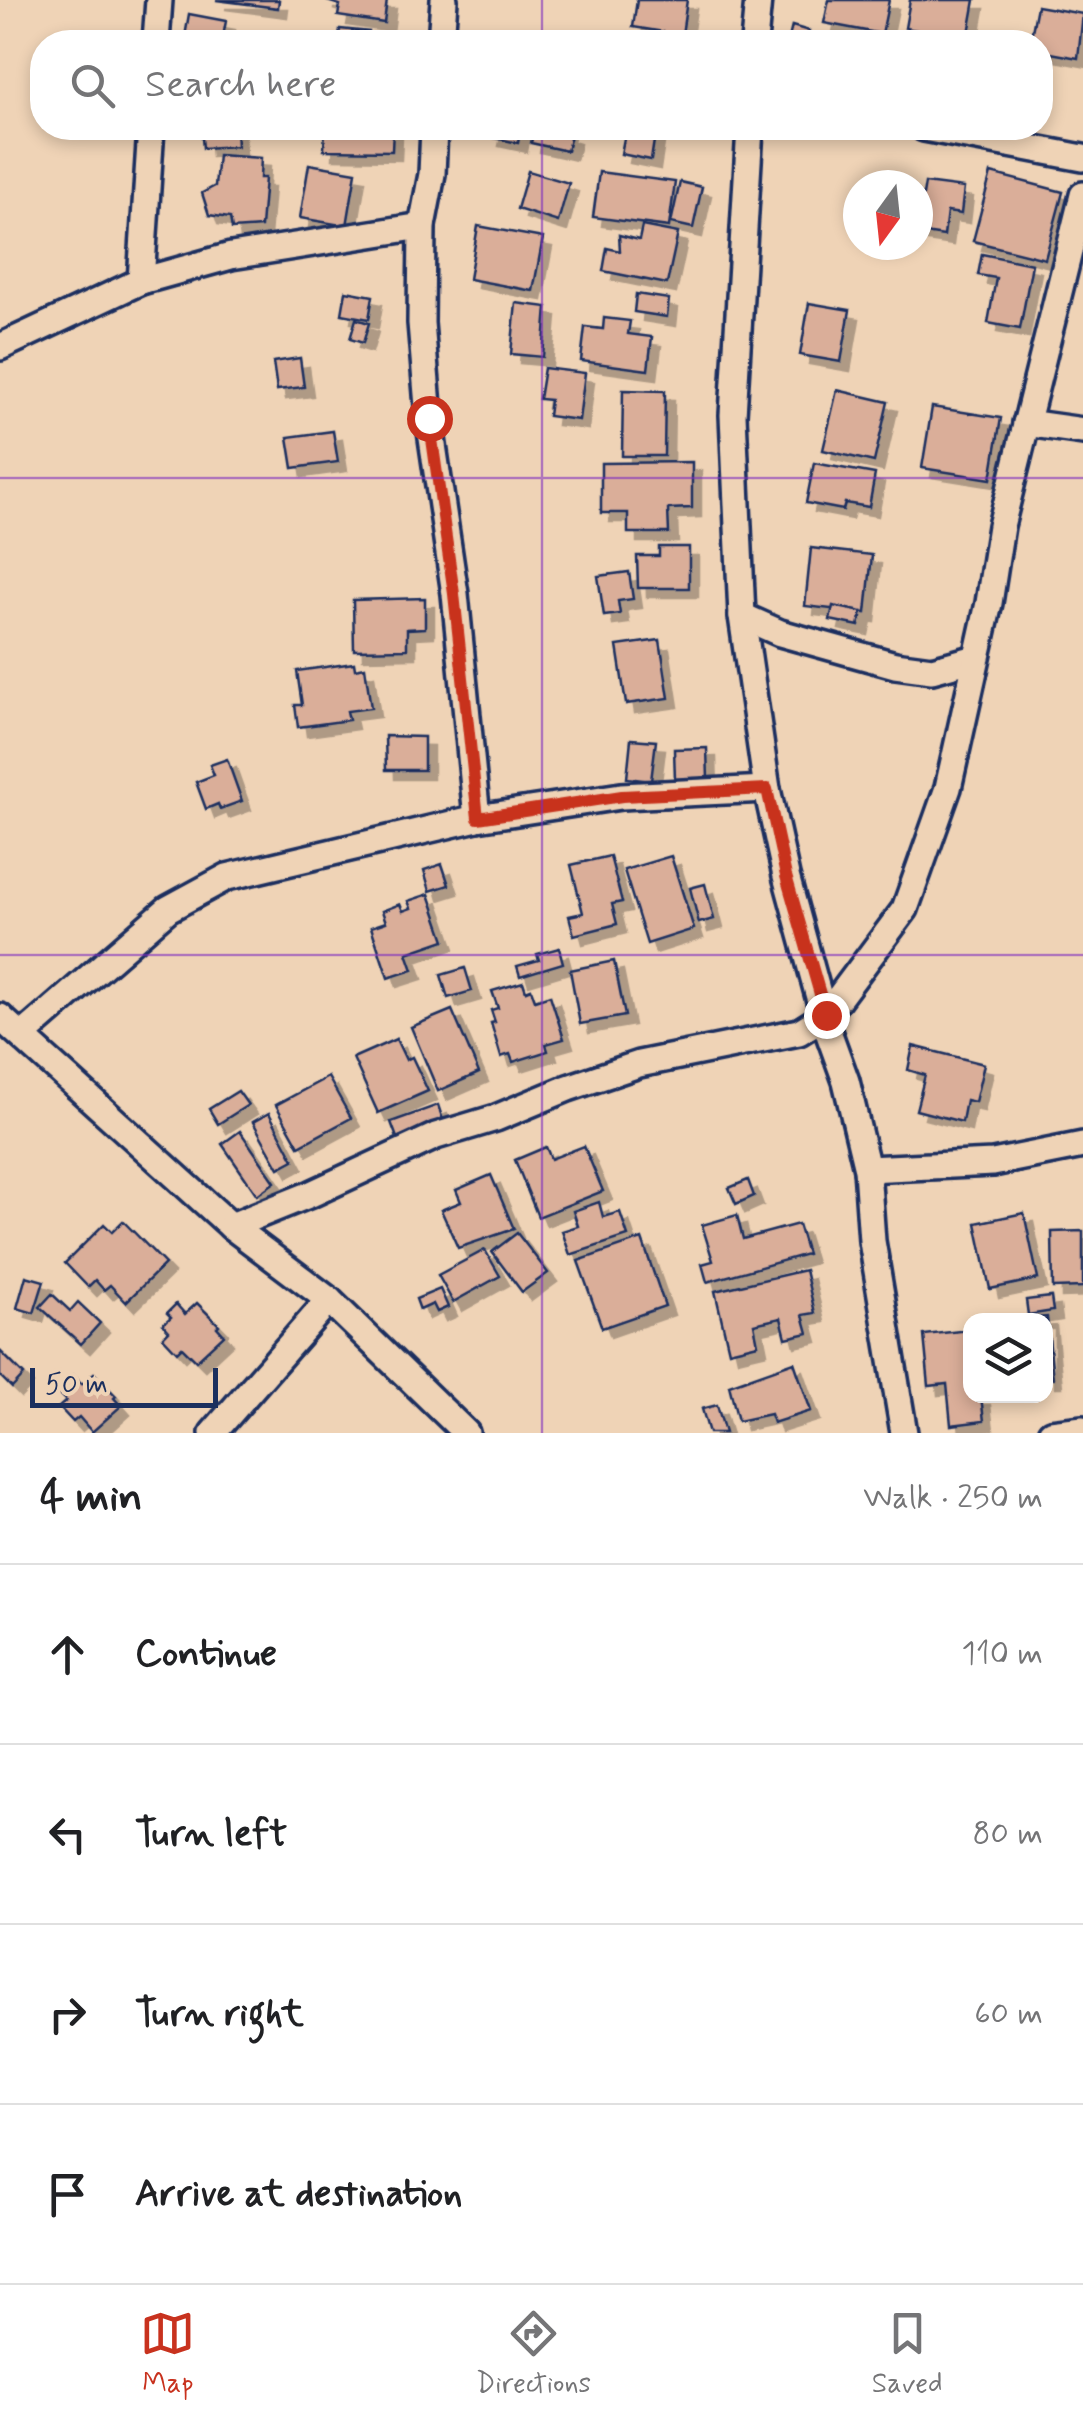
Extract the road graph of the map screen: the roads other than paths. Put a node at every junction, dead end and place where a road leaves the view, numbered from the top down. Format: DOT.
graph roads {
  1 [pos="158,0"];
  2 [pos="444,0"];
  3 [pos="758,0"];
  4 [pos="157,30"];
  5 [pos="441,30"];
  6 [pos="755,30"];
  7 [pos="150,140"];
  8 [pos="433,140"];
  9 [pos="749,140"];
  10 [pos="988,140"];
  11 [pos="1083,158"];
  12 [pos="1083,195"];
  13 [pos="422,226"];
  14 [pos="141,281"];
  15 [pos="0,347"];
  16 [pos="1026,423"];
  17 [pos="1083,431"];
  18 [pos="742,616"];
  19 [pos="976,658"];
  20 [pos="767,789"];
  21 [pos="478,818"];
  22 [pos="826,1015"];
  23 [pos="0,1016"];
  24 [pos="22,1036"];
  25 [pos="1083,1145"];
  26 [pos="867,1169"];
  27 [pos="231,1226"];
  28 [pos="330,1300"];
  29 [pos="1083,1428"];
  30 [pos="212,1433"];
  31 [pos="466,1433"];
  32 [pos="904,1433"];
  33 [pos="1052,1433"];
  1 -- 4 [label="street"];
  2 -- 5 [label="street"];
  3 -- 6 [label="street"];
  7 -- 14 [label="street"];
  8 -- 13 [label="street"];
  9 -- 18 [label="street"];
  10 -- 11 [label="street"];
  12 -- 16 [label="street"];
  13 -- 14 [label="street"];
  13 -- 21 [label="street"];
  14 -- 15 [label="street"];
  16 -- 17 [label="street"];
  16 -- 19 [label="street"];
  18 -- 19 [label="street"];
  18 -- 20 [label="street"];
  19 -- 22 [label="street"];
  20 -- 21 [label="street"];
  20 -- 22 [label="street"];
  21 -- 24 [label="street"];
  22 -- 26 [label="street"];
  22 -- 27 [label="street"];
  23 -- 24 [label="street"];
  24 -- 27 [label="street"];
  25 -- 26 [label="street"];
  26 -- 32 [label="street"];
  27 -- 28 [label="street"];
  28 -- 30 [label="street"];
  28 -- 31 [label="street"];
  29 -- 33 [label="street"];
}
